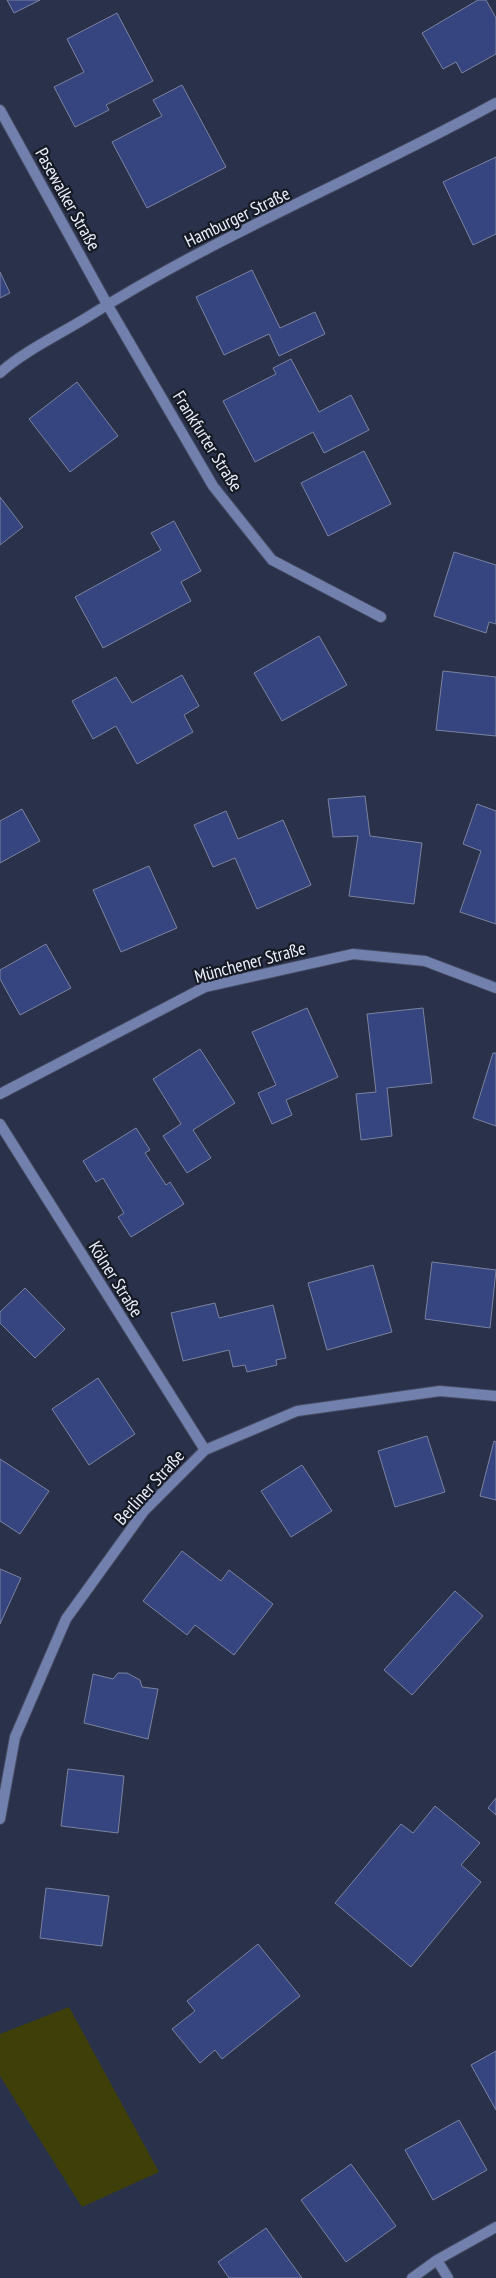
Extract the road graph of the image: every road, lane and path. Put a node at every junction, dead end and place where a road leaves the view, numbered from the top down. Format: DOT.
graph roads {
  1 [pos="496,103"];
  2 [pos="0,110"];
  3 [pos="108,304"];
  4 [pos="0,373"];
  5 [pos="381,618"];
  6 [pos="496,988"];
  7 [pos="0,1094"];
  8 [pos="0,1124"];
  9 [pos="496,1396"];
  10 [pos="205,1450"];
  11 [pos="0,1819"];
  12 [pos="496,2226"];
  13 [pos="438,2260"];
  14 [pos="412,2278"];
  15 [pos="448,2278"];
  1 -- 3 [label="street, Hamburger Straße"];
  2 -- 3 [label="street, Pasewalker Straße"];
  3 -- 4 [label="street, Hamburger Straße"];
  3 -- 5 [label="street, Frankfurter Straße"];
  6 -- 7 [label="street, Münchener Straße"];
  8 -- 10 [label="street, Kölner Straße"];
  9 -- 10 [label="street, Berliner Straße"];
  10 -- 11 [label="street, Berliner Straße"];
  12 -- 13 [label="street"];
  13 -- 14 [label="street"];
  13 -- 15 [label="street"];
}
